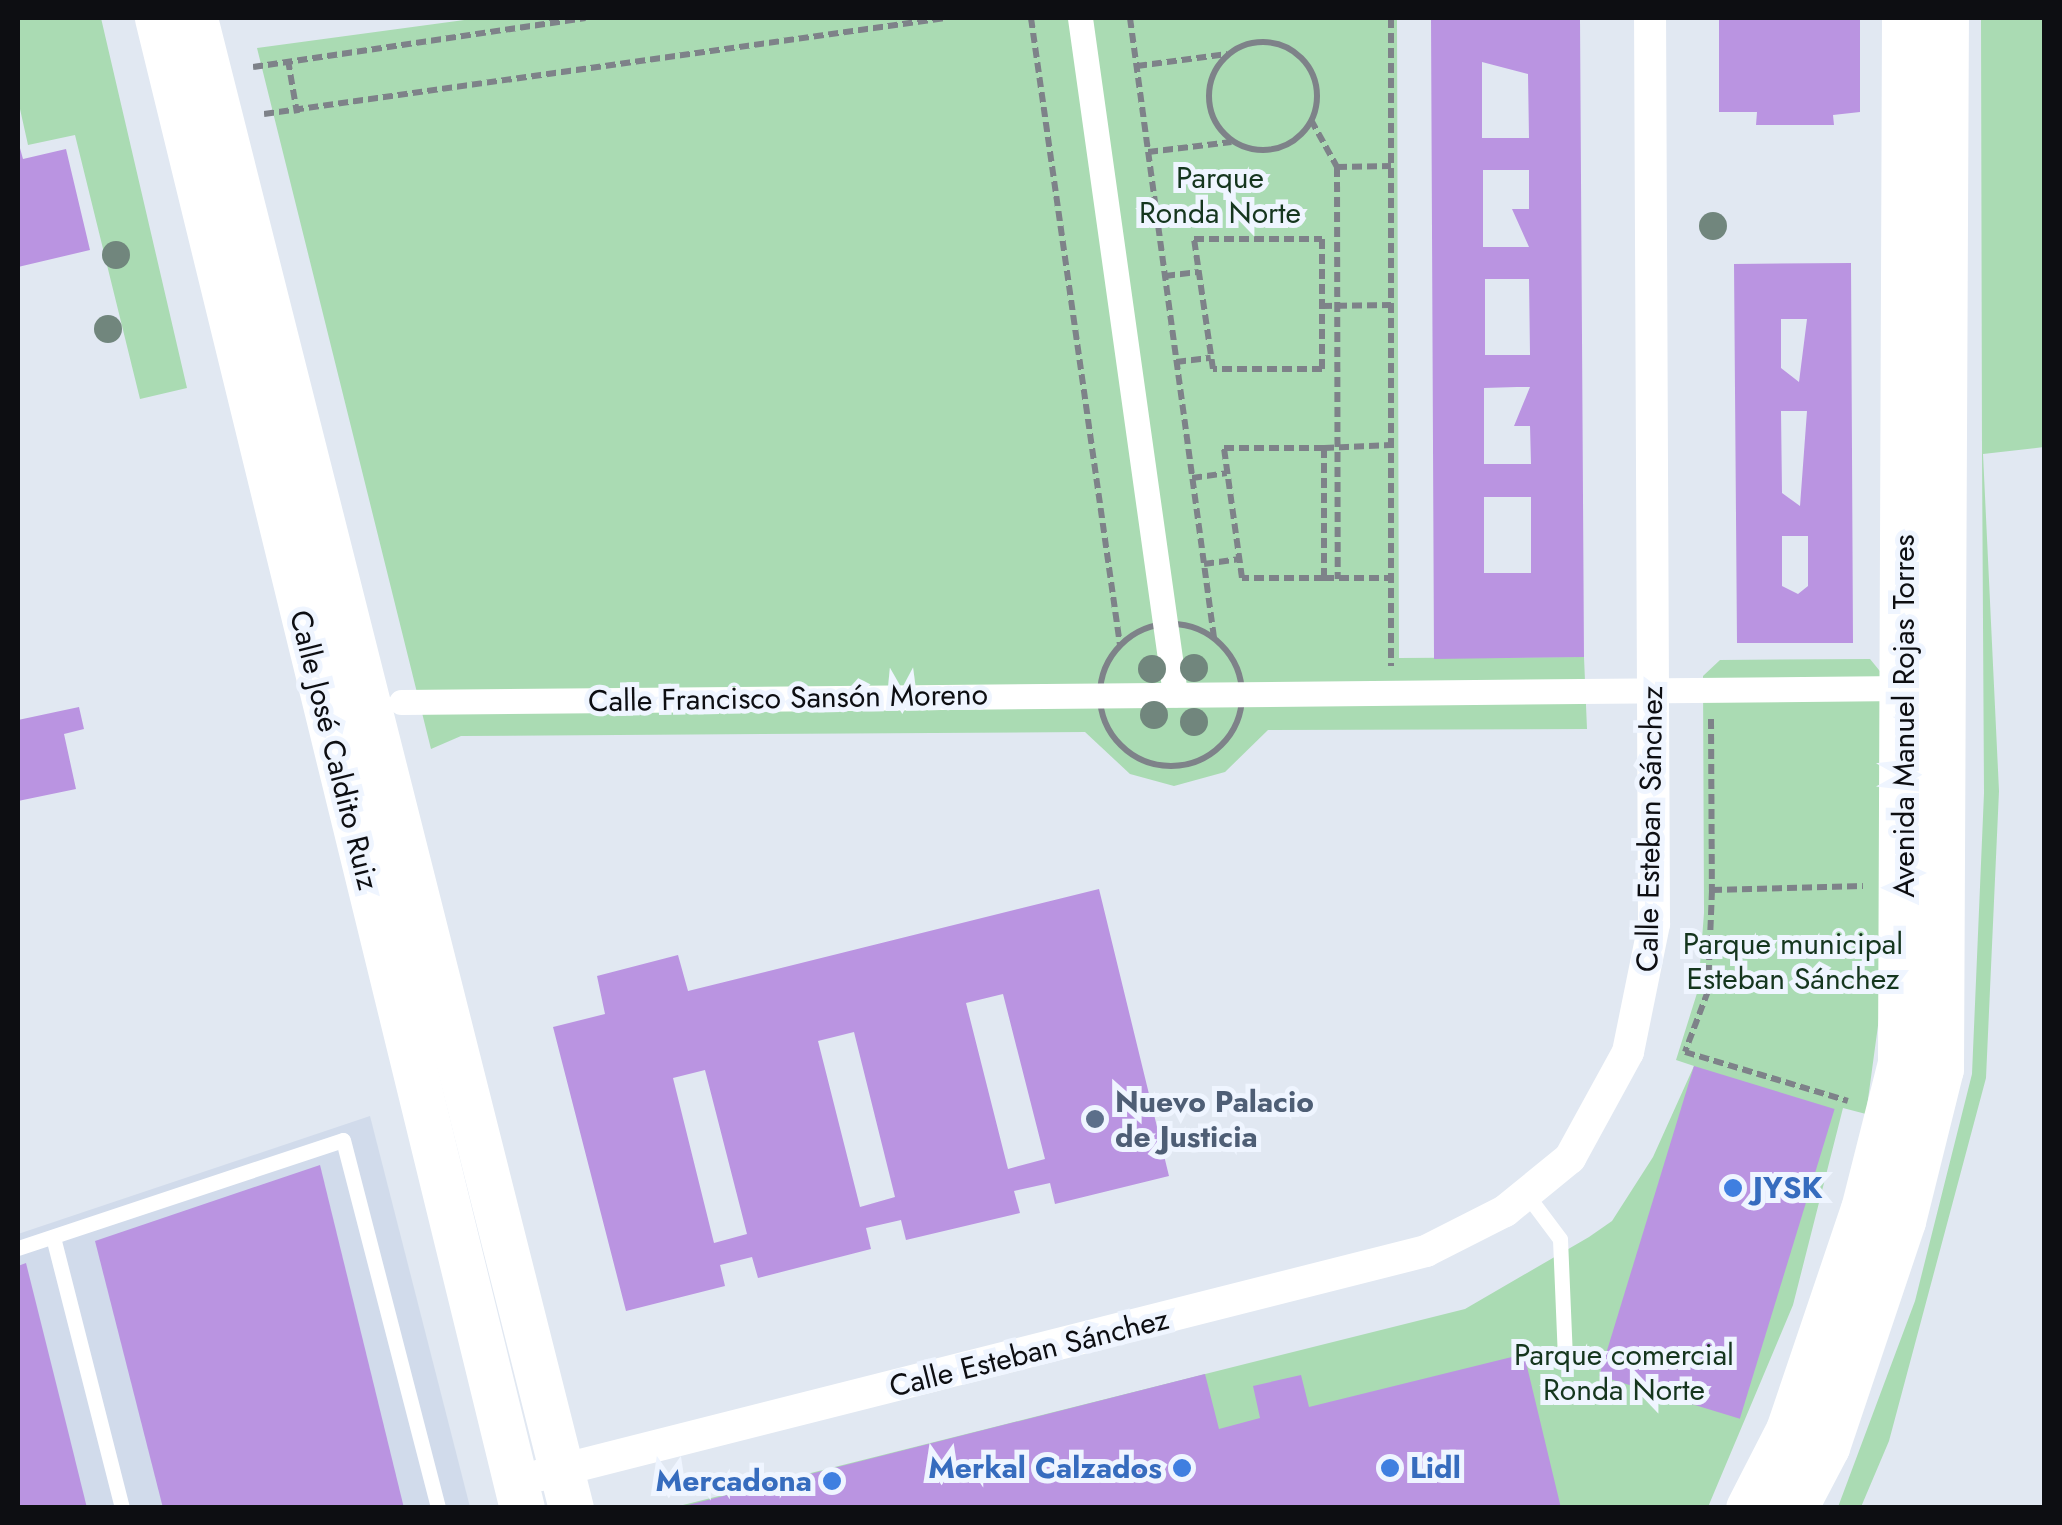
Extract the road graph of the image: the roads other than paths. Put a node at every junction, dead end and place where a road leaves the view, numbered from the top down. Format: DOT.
graph roads {
  1 [pos="157,18"];
  2 [pos="195,18"];
  3 [pos="1080,18"];
  4 [pos="1650,18"];
  5 [pos="1904,18"];
  6 [pos="1946,18"];
  7 [pos="1904,688"];
  8 [pos="1653,690"];
  9 [pos="1175,694"];
  10 [pos="400,702"];
  11 [pos="1528,1195"];
  12 [pos="53,1236"];
  13 [pos="18,1248"];
  14 [pos="1564,1358"];
  15 [pos="566,1489"];
  16 [pos="519,1494"];
  17 [pos="122,1508"];
  18 [pos="438,1508"];
  19 [pos="1748,1508"];
  20 [pos="1795,1508"];
  1 -- 16 [label="main road, Calle José Caldito Ruiz"];
  2 -- 15 [label="main road, Calle José Caldito Ruiz"];
  3 -- 9 [label="street"];
  4 -- 8 [label="street, Calle Esteban Sánchez"];
  5 -- 7 [label="main road, Avenida Manuel Rojas Torres"];
  6 -- 20 [label="main road, Avenida Manuel Rojas Torres"];
  7 -- 8 [label="street, Calle Francisco Sansón Moreno"];
  7 -- 19 [label="main road, Avenida Manuel Rojas Torres"];
  8 -- 9 [label="street, Calle Francisco Sansón Moreno"];
  8 -- 11 [label="street, Calle Esteban Sánchez"];
  9 -- 10 [label="street, Calle Francisco Sansón Moreno"];
  11 -- 14 [label="lane"];
  11 -- 15 [label="street, Calle Esteban Sánchez"];
  12 -- 13 [label="lane"];
  12 -- 17 [label="lane"];
  12 -- 18 [label="lane"];
  15 -- 16 [label="street, Calle José Caldito Ruiz"];
}
